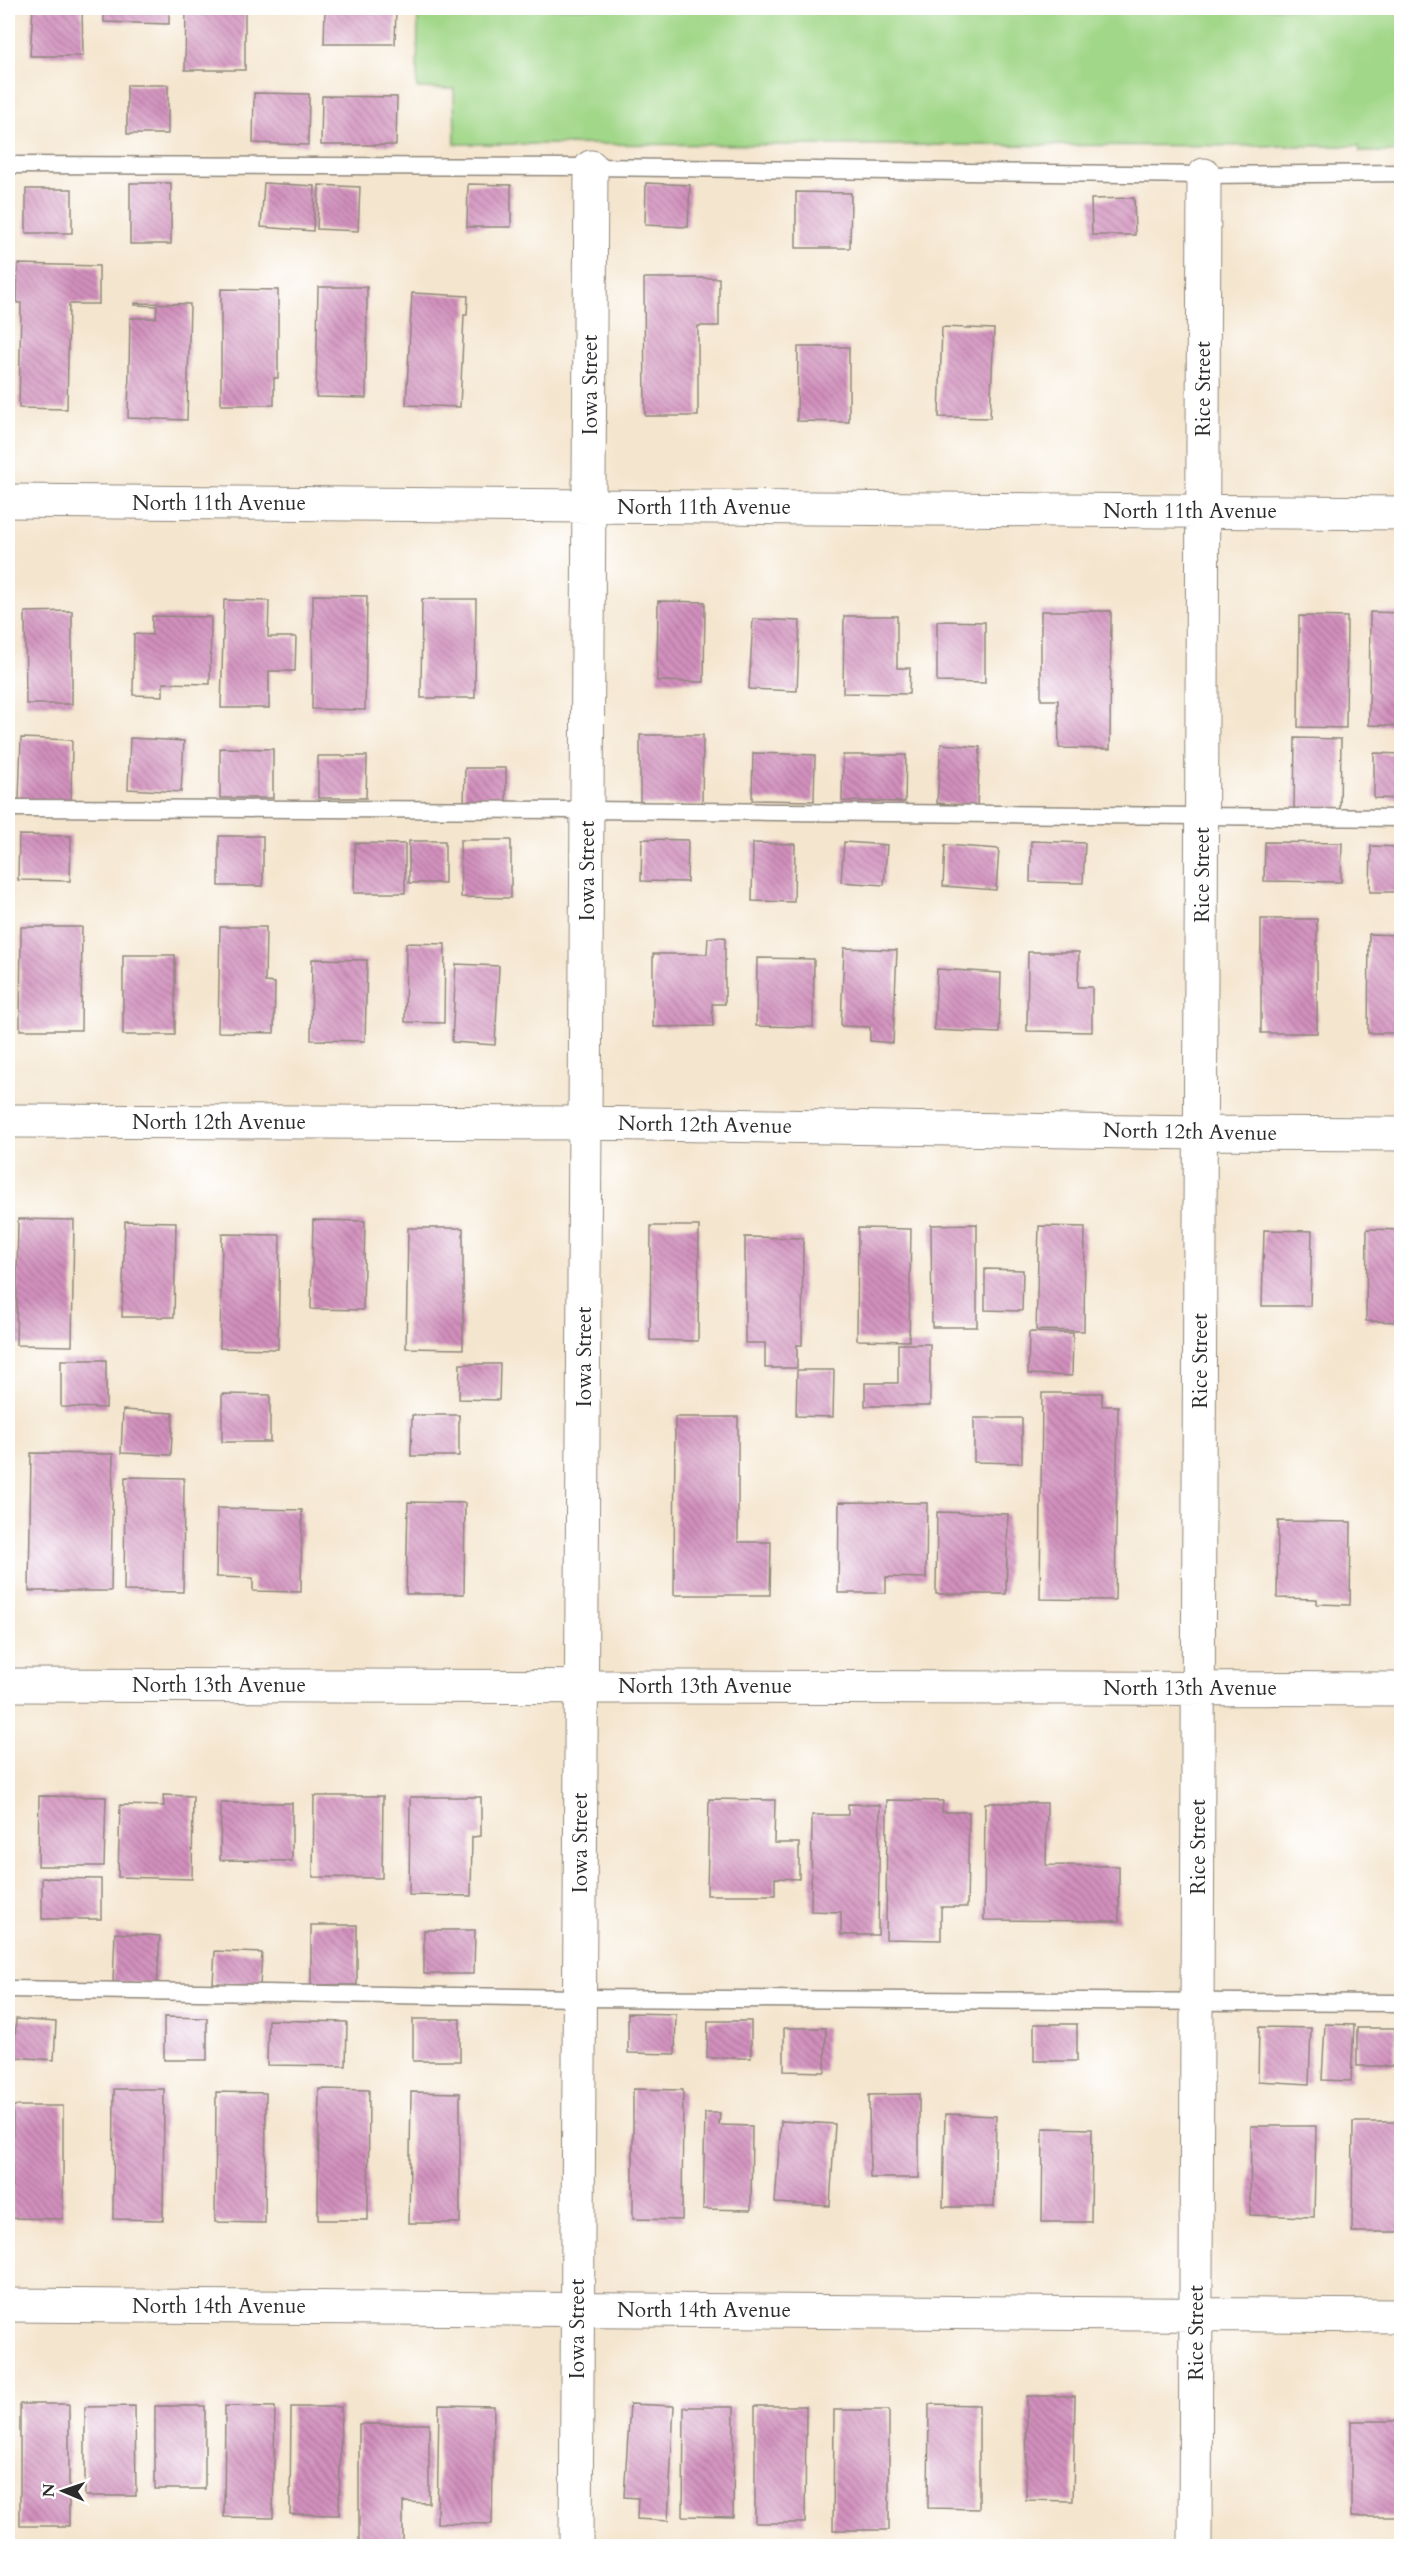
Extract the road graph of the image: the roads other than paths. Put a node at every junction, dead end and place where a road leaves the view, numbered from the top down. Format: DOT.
graph roads {
  1 [pos="8,165"];
  2 [pos="591,167"];
  3 [pos="1401,173"];
  4 [pos="1204,175"];
  5 [pos="8,501"];
  6 [pos="589,506"];
  7 [pos="1203,511"];
  8 [pos="1401,513"];
  9 [pos="8,808"];
  10 [pos="587,810"];
  11 [pos="1202,818"];
  12 [pos="1401,818"];
  13 [pos="8,1121"];
  14 [pos="585,1123"];
  15 [pos="1200,1133"];
  16 [pos="1401,1134"];
  17 [pos="8,1685"];
  18 [pos="581,1685"];
  19 [pos="1198,1688"];
  20 [pos="1401,1689"];
  21 [pos="8,1989"];
  22 [pos="579,1998"];
  23 [pos="1197,2001"];
  24 [pos="1401,2003"];
  25 [pos="8,2305"];
  26 [pos="578,2309"];
  27 [pos="1196,2314"];
  28 [pos="1401,2316"];
  29 [pos="576,2547"];
  30 [pos="1195,2547"];
  1 -- 2 [label="lane"];
  2 -- 4 [label="lane"];
  2 -- 6 [label="street, Iowa Street"];
  3 -- 4 [label="lane"];
  4 -- 7 [label="street, Rice Street"];
  5 -- 6 [label="street, North 11th Avenue"];
  6 -- 7 [label="street, North 11th Avenue"];
  6 -- 10 [label="street, Iowa Street"];
  7 -- 8 [label="street, North 11th Avenue"];
  7 -- 11 [label="street, Rice Street"];
  9 -- 10 [label="lane"];
  10 -- 11 [label="lane"];
  10 -- 14 [label="street, Iowa Street"];
  11 -- 12 [label="lane"];
  11 -- 15 [label="street, Rice Street"];
  13 -- 14 [label="street, North 12th Avenue"];
  14 -- 15 [label="street, North 12th Avenue"];
  14 -- 18 [label="street, Iowa Street"];
  15 -- 16 [label="street, North 12th Avenue"];
  15 -- 19 [label="street, Rice Street"];
  17 -- 18 [label="street, North 13th Avenue"];
  18 -- 19 [label="street, North 13th Avenue"];
  18 -- 22 [label="street, Iowa Street"];
  19 -- 20 [label="street, North 13th Avenue"];
  19 -- 23 [label="street, Rice Street"];
  21 -- 22 [label="lane"];
  22 -- 23 [label="lane"];
  22 -- 26 [label="street, Iowa Street"];
  23 -- 24 [label="lane"];
  23 -- 27 [label="street, Rice Street"];
  25 -- 26 [label="street, North 14th Avenue"];
  26 -- 27 [label="street, North 14th Avenue"];
  26 -- 29 [label="street, Iowa Street"];
  27 -- 28 [label="street, North 14th Avenue"];
  27 -- 30 [label="street, Rice Street"];
}
